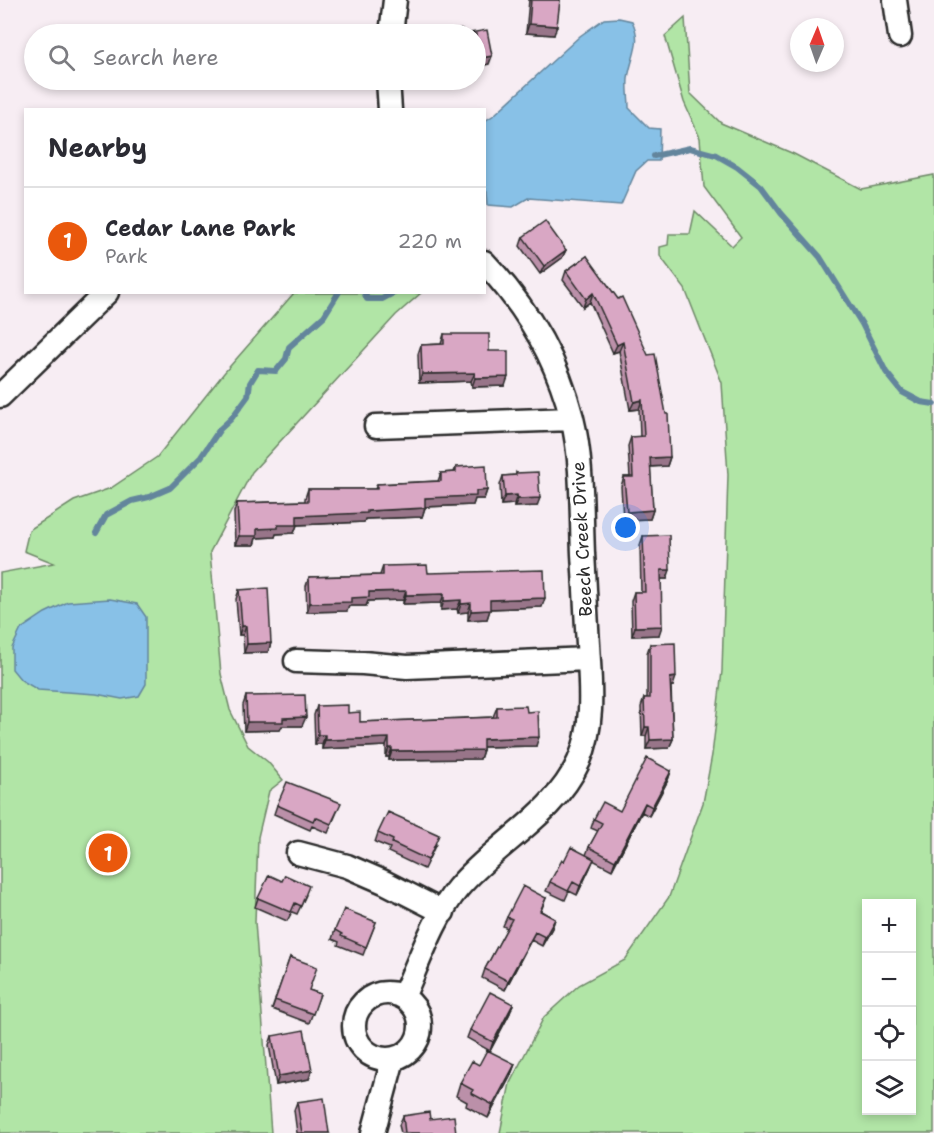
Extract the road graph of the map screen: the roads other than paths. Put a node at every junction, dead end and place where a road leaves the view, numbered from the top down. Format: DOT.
graph roads {
  1 [pos="395,0"];
  2 [pos="895,0"];
  3 [pos="392,24"];
  4 [pos="900,36"];
  5 [pos="389,90"];
  6 [pos="390,108"];
  7 [pos="486,264"];
  8 [pos="105,294"];
  9 [pos="0,396"];
  10 [pos="572,419"];
  11 [pos="376,426"];
  12 [pos="588,659"];
  13 [pos="296,661"];
  14 [pos="298,853"];
  15 [pos="443,912"];
  16 [pos="403,997"];
  17 [pos="393,1059"];
  18 [pos="373,1133"];
  1 -- 3 [label="street"];
  2 -- 4 [label="street"];
  5 -- 6 [label="street"];
  7 -- 10 [label="street, Beech Creek Drive"];
  8 -- 9 [label="street"];
  10 -- 11 [label="street"];
  10 -- 12 [label="street, Beech Creek Drive"];
  12 -- 13 [label="street"];
  12 -- 15 [label="street, Beech Creek Drive"];
  14 -- 15 [label="street"];
  15 -- 16 [label="street, Beech Creek Drive"];
  16 -- 17 [label="street"];
  16 -- 17 [label="street"];
  17 -- 18 [label="street"];
}
